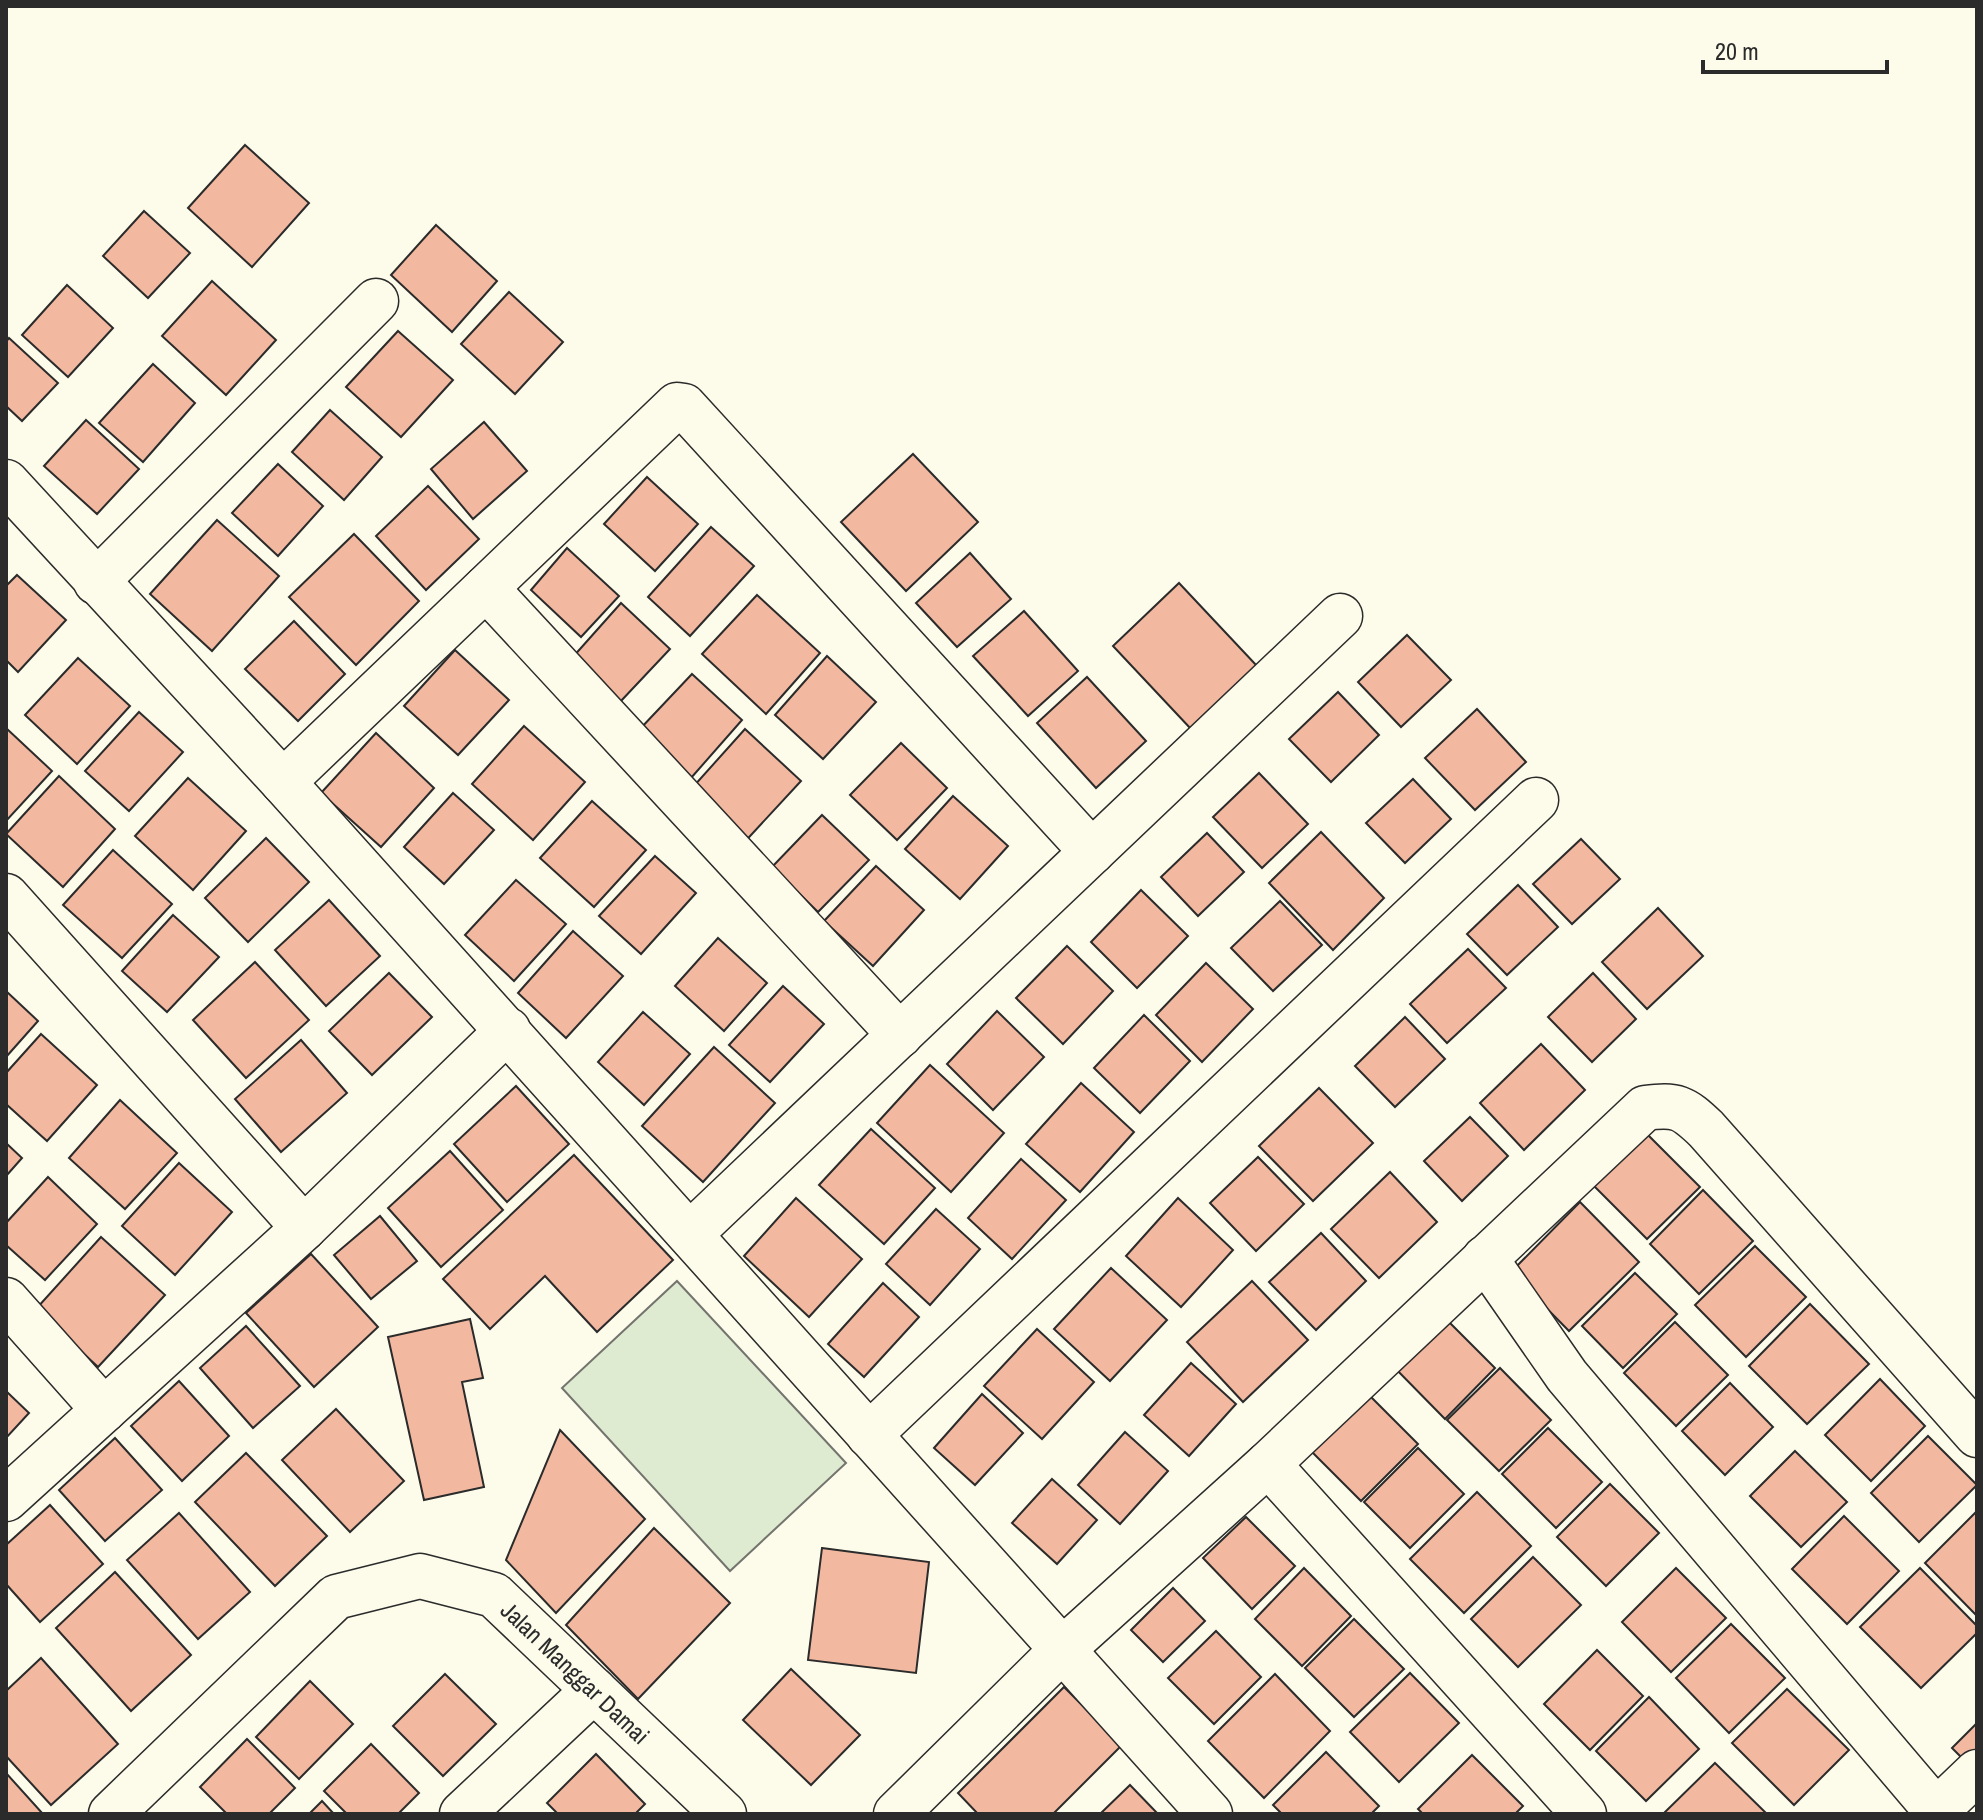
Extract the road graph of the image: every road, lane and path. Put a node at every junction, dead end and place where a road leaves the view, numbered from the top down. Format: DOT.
graph roads {
  1 [pos="376,301"];
  2 [pos="6,482"];
  3 [pos="96,582"];
  4 [pos="486,588"];
  5 [pos="1340,616"];
  6 [pos="283,782"];
  7 [pos="1536,800"];
  8 [pos="1092,852"];
  9 [pos="6,896"];
  10 [pos="508,1030"];
  11 [pos="900,1035"];
  12 [pos="304,1228"];
  13 [pos="690,1234"];
  14 [pos="1485,1258"];
  15 [pos="6,1300"];
  16 [pos="104,1410"];
  17 [pos="869,1435"];
  18 [pos="1977,1435"];
  19 [pos="1268,1464"];
  20 [pos="6,1499"];
  21 [pos="1062,1650"];
  22 [pos="594,1690"];
  23 [pos="1977,1772"];
  24 [pos="133,1807"];
  25 [pos="1936,1813"];
  26 [pos="462,1814"];
  27 [pos="724,1814"];
  28 [pos="896,1814"];
  29 [pos="1210,1814"];
  30 [pos="1584,1814"];
  1 -- 3 [label="street"];
  2 -- 3 [label="street"];
  3 -- 6 [label="street"];
  4 -- 6 [label="street"];
  4 -- 8 [label="street"];
  4 -- 11 [label="street"];
  5 -- 8 [label="street"];
  6 -- 10 [label="street"];
  7 -- 17 [label="street"];
  8 -- 11 [label="street"];
  9 -- 12 [label="street"];
  10 -- 12 [label="street"];
  10 -- 13 [label="street"];
  11 -- 13 [label="street"];
  12 -- 16 [label="street"];
  13 -- 17 [label="street"];
  14 -- 18 [label="street"];
  14 -- 19 [label="street"];
  14 -- 25 [label="street"];
  15 -- 16 [label="street"];
  16 -- 20 [label="street"];
  17 -- 21 [label="street"];
  19 -- 21 [label="street"];
  19 -- 30 [label="street"];
  21 -- 28 [label="street"];
  21 -- 29 [label="street"];
  22 -- 24 [label="street, Jalan Manggar Damai"];
  22 -- 26 [label="street"];
  22 -- 27 [label="street, Jalan Manggar Damai"];
  23 -- 25 [label="street"];
}
